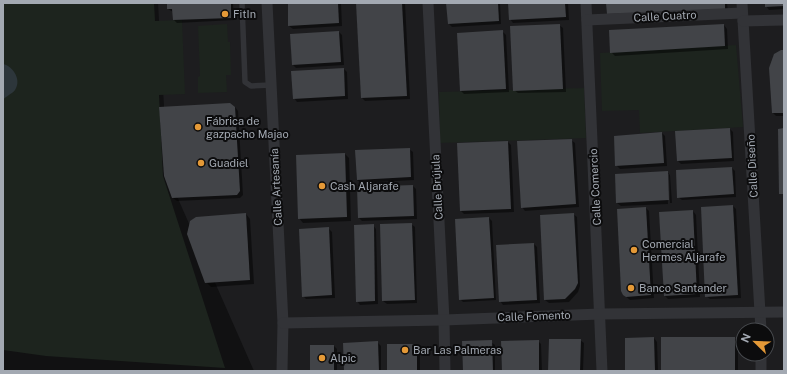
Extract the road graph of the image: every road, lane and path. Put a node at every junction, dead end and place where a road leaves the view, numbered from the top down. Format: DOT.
graph roads {
  1 [pos="242,3"];
  2 [pos="267,3"];
  3 [pos="428,3"];
  4 [pos="586,3"];
  5 [pos="742,12"];
  6 [pos="587,20"];
  7 [pos="784,20"];
  8 [pos="271,85"];
  9 [pos="784,312"];
  10 [pos="760,313"];
  11 [pos="600,314"];
  12 [pos="444,320"];
  13 [pos="761,322"];
  14 [pos="283,323"];
  15 [pos="282,371"];
  16 [pos="445,371"];
  17 [pos="602,371"];
  1 -- 8 [label="lane"];
  2 -- 8 [label="street, Calle Artesanía"];
  3 -- 12 [label="street, Calle Brújula"];
  4 -- 6 [label="street, Calle Comercio"];
  5 -- 6 [label="street, Calle Cuatro"];
  5 -- 7 [label="street, Calle Cuatro"];
  5 -- 10 [label="street, Calle Diseño"];
  6 -- 11 [label="street, Calle Comercio"];
  8 -- 14 [label="street, Calle Artesanía"];
  9 -- 10 [label="street, Calle Fomento"];
  10 -- 11 [label="street, Calle Fomento"];
  10 -- 13 [label="street, Calle Diseño"];
  11 -- 12 [label="street, Calle Fomento"];
  11 -- 17 [label="street, Calle Comercio"];
  12 -- 14 [label="street, Calle Fomento"];
  12 -- 16 [label="street, Calle Brújula"];
  14 -- 15 [label="street, Calle Artesanía"];
}
